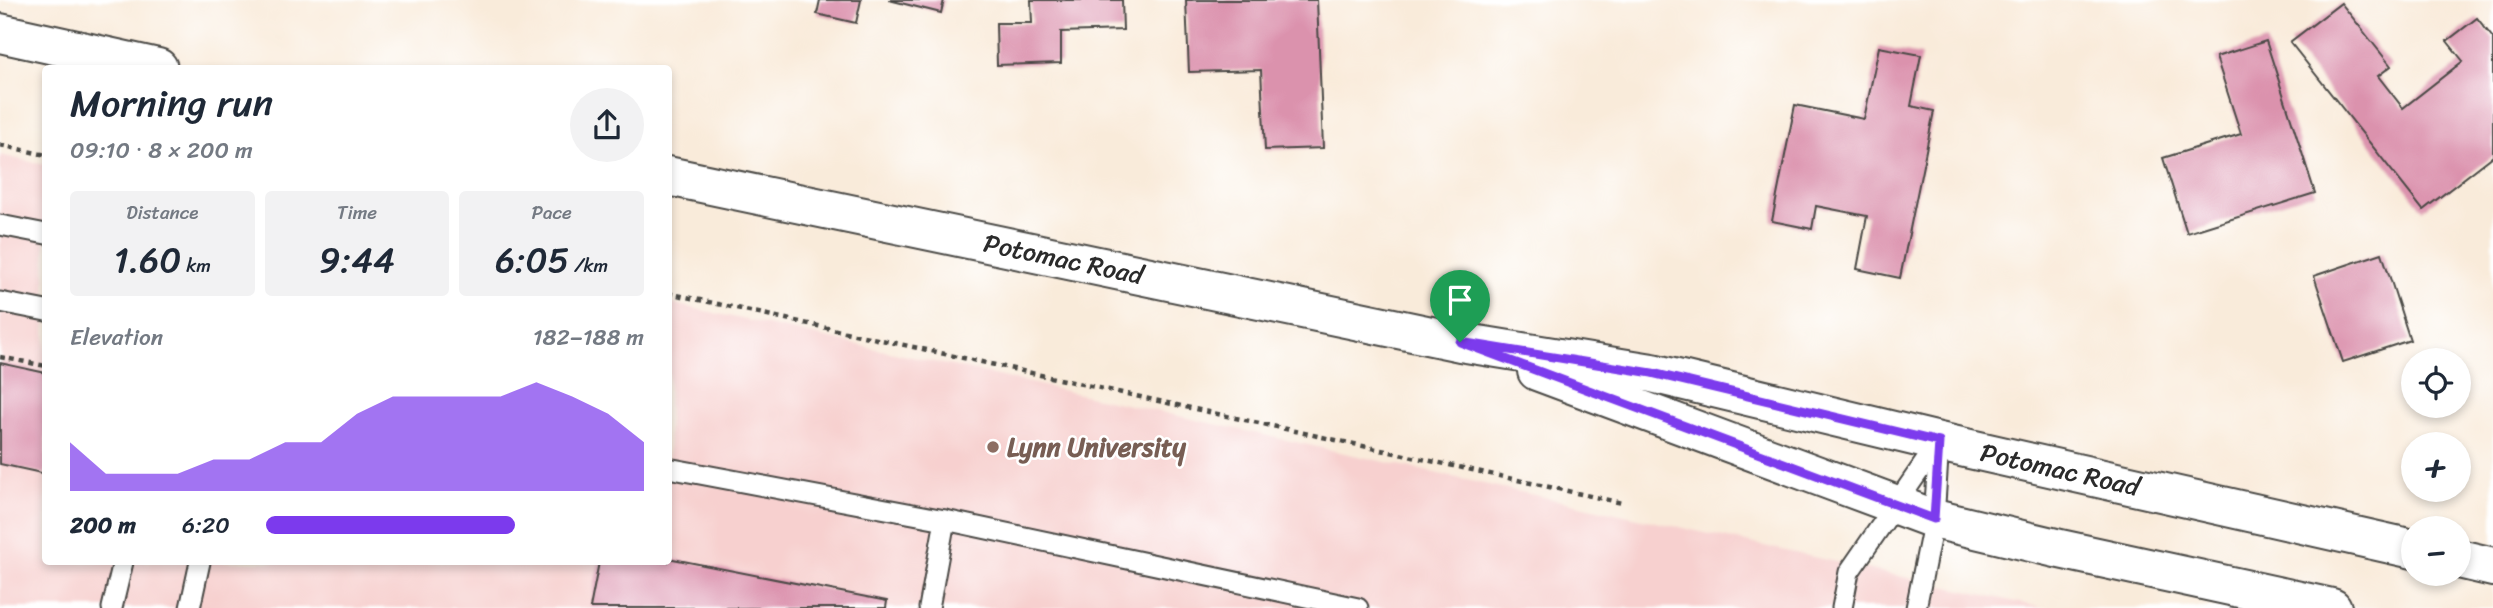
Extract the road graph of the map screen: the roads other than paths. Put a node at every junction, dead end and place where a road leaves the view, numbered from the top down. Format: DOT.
graph roads {
  1 [pos="0,33"];
  2 [pos="144,65"];
  3 [pos="672,177"];
  4 [pos="0,225"];
  5 [pos="42,233"];
  6 [pos="0,302"];
  7 [pos="42,310"];
  8 [pos="1460,342"];
  9 [pos="1939,442"];
  10 [pos="672,469"];
  11 [pos="1896,506"];
  12 [pos="1934,519"];
  13 [pos="945,520"];
  14 [pos="2401,546"];
  15 [pos="2471,562"];
  16 [pos="122,565"];
  17 [pos="199,565"];
  18 [pos="2493,567"];
  19 [pos="112,608"];
  20 [pos="190,608"];
  21 [pos="929,608"];
  22 [pos="1359,608"];
  23 [pos="1842,608"];
  24 [pos="1916,608"];
  25 [pos="2332,608"];
  1 -- 2 [label="street"];
  3 -- 8 [label="street, Potomac Road"];
  4 -- 5 [label="lane"];
  6 -- 7 [label="lane"];
  8 -- 9 [label="street, Potomac Road"];
  8 -- 11 [label="street, Potomac Road"];
  9 -- 11 [label="lane"];
  9 -- 12 [label="lane"];
  9 -- 14 [label="street, Potomac Road"];
  10 -- 13 [label="lane"];
  11 -- 12 [label="street, Potomac Road"];
  11 -- 23 [label="lane"];
  12 -- 24 [label="lane"];
  12 -- 25 [label="street, Potomac Road"];
  13 -- 21 [label="lane"];
  13 -- 22 [label="lane"];
  15 -- 18 [label="street"];
  16 -- 19 [label="lane"];
  17 -- 20 [label="lane"];
}
